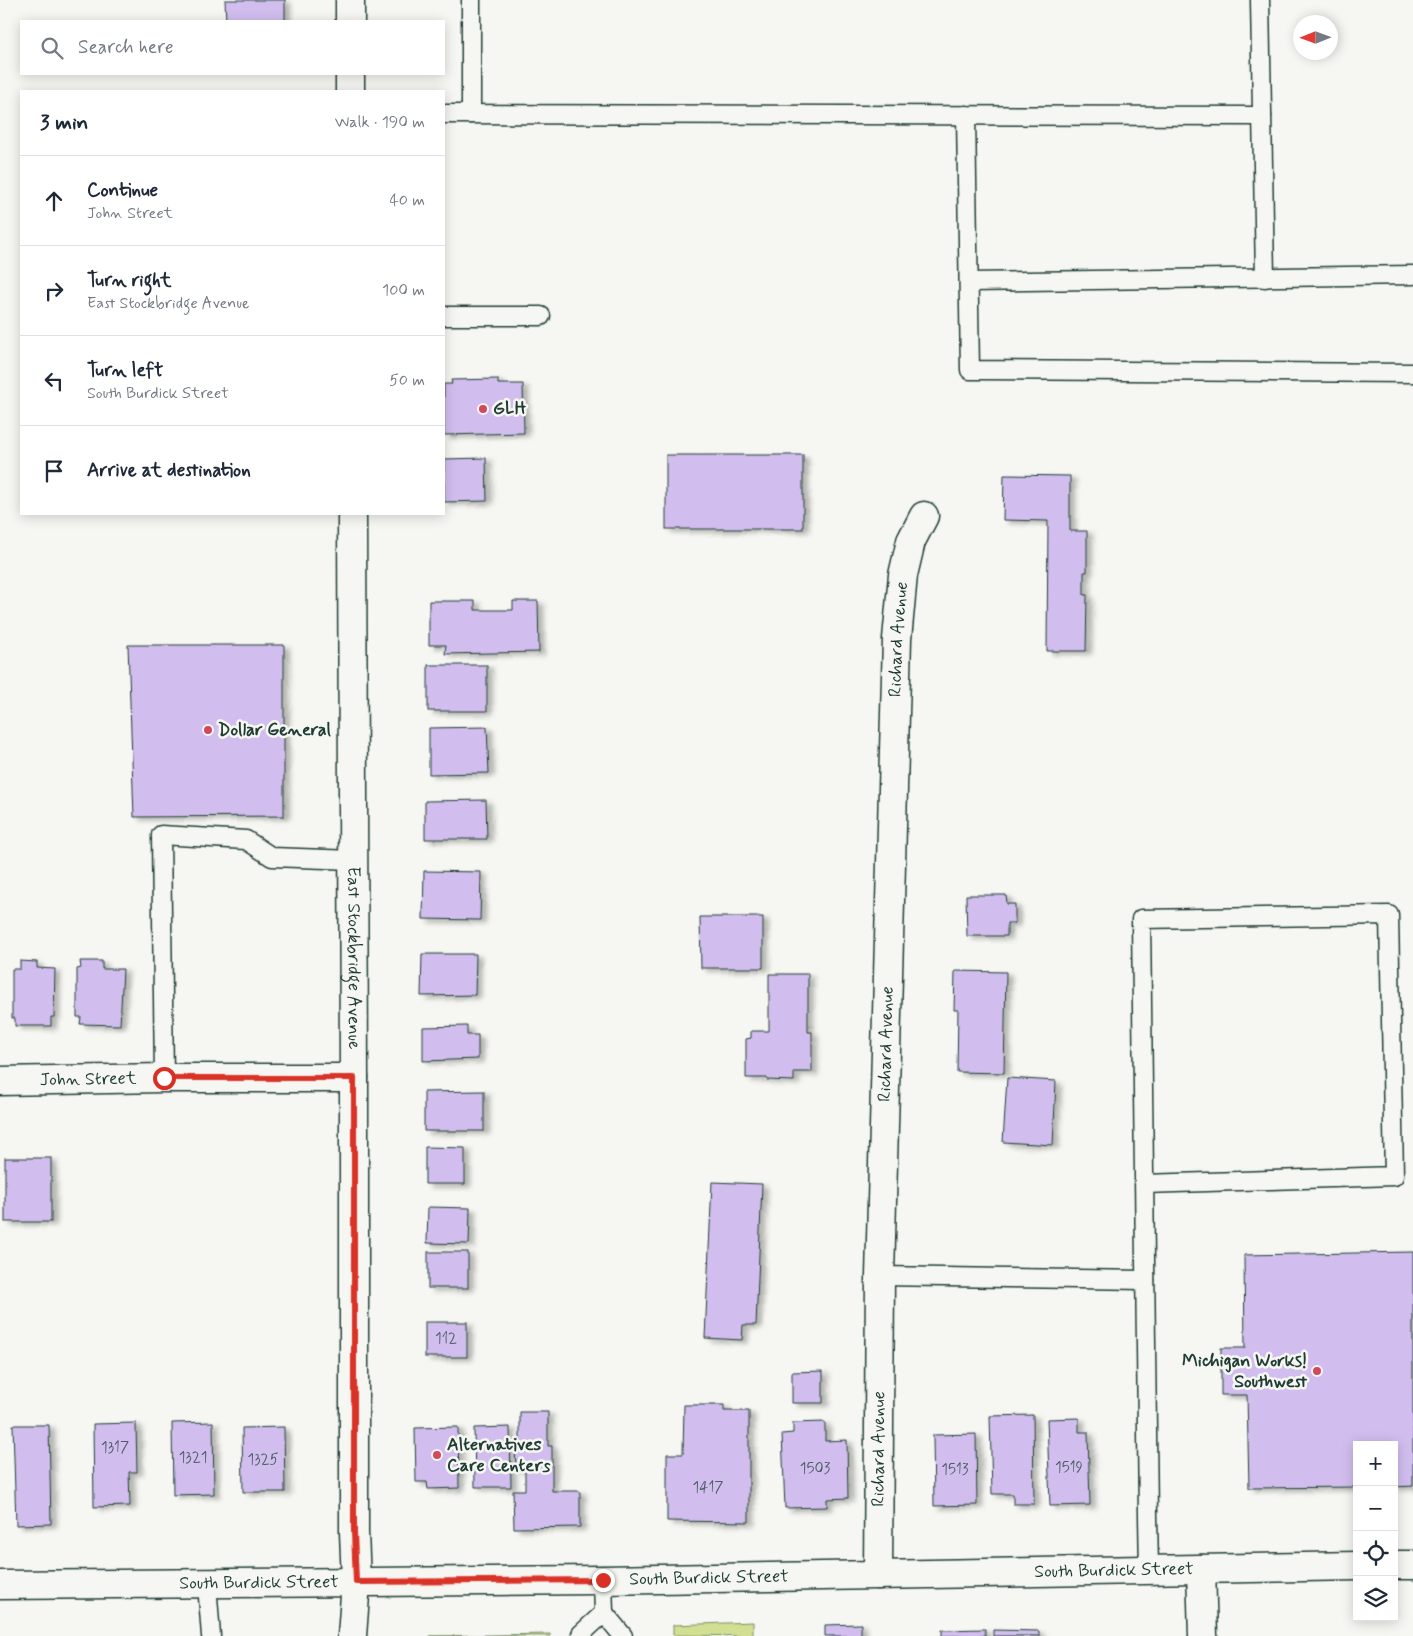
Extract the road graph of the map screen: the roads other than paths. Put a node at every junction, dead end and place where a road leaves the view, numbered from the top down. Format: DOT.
graph roads {
  1 [pos="350,0"];
  2 [pos="471,0"];
  3 [pos="1260,0"];
  4 [pos="350,20"];
  5 [pos="350,75"];
  6 [pos="350,90"];
  7 [pos="445,114"];
  8 [pos="471,114"];
  9 [pos="966,115"];
  10 [pos="1262,116"];
  11 [pos="1413,275"];
  12 [pos="1265,278"];
  13 [pos="969,282"];
  14 [pos="445,316"];
  15 [pos="541,316"];
  16 [pos="1413,372"];
  17 [pos="352,515"];
  18 [pos="924,516"];
  19 [pos="353,860"];
  20 [pos="164,1078"];
  21 [pos="354,1078"];
  22 [pos="0,1081"];
  23 [pos="1144,1184"];
  24 [pos="880,1276"];
  25 [pos="1145,1280"];
  26 [pos="1398,1565"];
  27 [pos="1413,1565"];
  28 [pos="1353,1566"];
  29 [pos="1201,1569"];
  30 [pos="1149,1570"];
  31 [pos="878,1575"];
  32 [pos="603,1580"];
  33 [pos="356,1582"];
  34 [pos="207,1584"];
  35 [pos="0,1585"];
  36 [pos="604,1613"];
  37 [pos="211,1636"];
  38 [pos="352,1636"];
  39 [pos="581,1636"];
  40 [pos="624,1636"];
  41 [pos="1203,1636"];
  1 -- 4 [label="street"];
  2 -- 8 [label="lane"];
  3 -- 10 [label="lane"];
  5 -- 6 [label="street"];
  7 -- 8 [label="lane"];
  8 -- 9 [label="lane"];
  9 -- 10 [label="lane"];
  9 -- 13 [label="lane"];
  10 -- 12 [label="lane"];
  11 -- 12 [label="lane"];
  12 -- 13 [label="lane"];
  13 -- 16 [label="lane"];
  14 -- 15 [label="lane"];
  17 -- 19 [label="street, East Stockbridge Avenue"];
  18 -- 24 [label="street, Richard Avenue"];
  19 -- 20 [label="lane"];
  19 -- 21 [label="street, East Stockbridge Avenue"];
  20 -- 21 [label="street, John Street"];
  20 -- 22 [label="street, John Street"];
  21 -- 33 [label="street, East Stockbridge Avenue"];
  23 -- 23 [label="lane"];
  23 -- 25 [label="lane"];
  24 -- 25 [label="lane"];
  24 -- 31 [label="street, Richard Avenue"];
  25 -- 30 [label="lane"];
  26 -- 27 [label="street"];
  28 -- 29 [label="street, South Burdick Street"];
  29 -- 30 [label="street, South Burdick Street"];
  29 -- 41 [label="street"];
  30 -- 31 [label="street, South Burdick Street"];
  31 -- 32 [label="street, South Burdick Street"];
  32 -- 33 [label="street, South Burdick Street"];
  32 -- 36 [label="lane"];
  33 -- 34 [label="street, South Burdick Street"];
  33 -- 38 [label="street, East Stockbridge Avenue"];
  34 -- 35 [label="street, South Burdick Street"];
  34 -- 37 [label="lane"];
  36 -- 39 [label="lane"];
  36 -- 40 [label="lane"];
}
